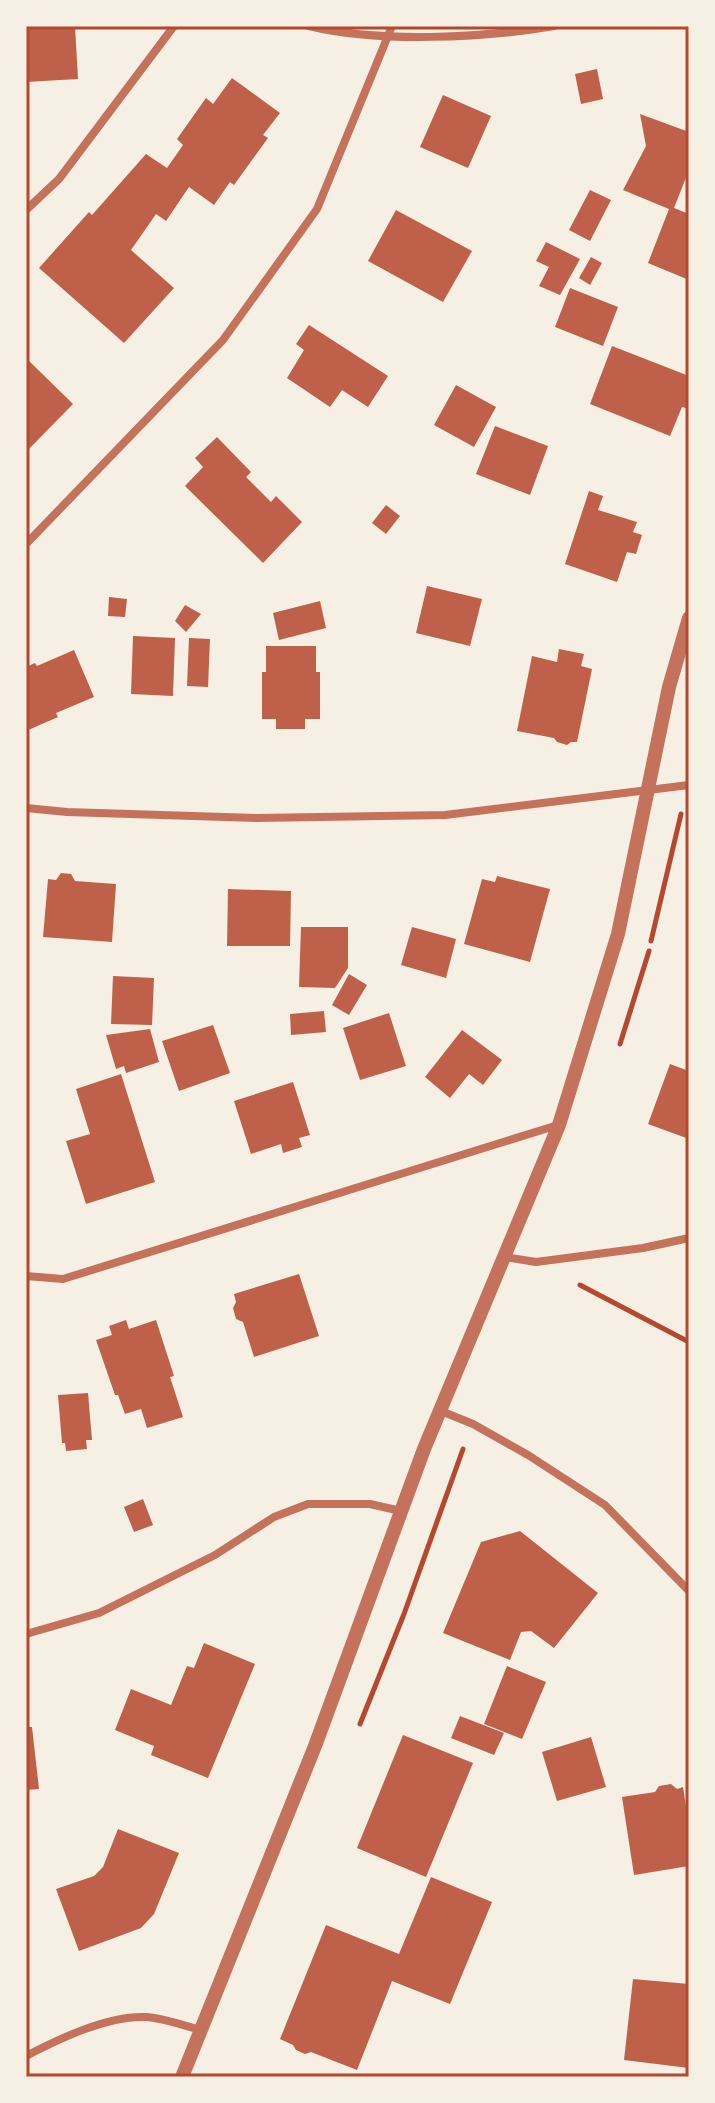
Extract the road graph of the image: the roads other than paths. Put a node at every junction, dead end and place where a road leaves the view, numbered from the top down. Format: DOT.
graph roads {
  1 [pos="174,26"];
  2 [pos="309,26"];
  3 [pos="392,26"];
  4 [pos="554,26"];
  5 [pos="388,37"];
  6 [pos="26,210"];
  7 [pos="26,544"];
  8 [pos="689,618"];
  9 [pos="689,785"];
  10 [pos="650,790"];
  11 [pos="26,808"];
  12 [pos="559,1125"];
  13 [pos="689,1238"];
  14 [pos="505,1257"];
  15 [pos="26,1276"];
  16 [pos="441,1411"];
  17 [pos="401,1511"];
  18 [pos="689,1590"];
  19 [pos="26,1634"];
  20 [pos="202,2030"];
  21 [pos="26,2056"];
  22 [pos="182,2077"];
  1 -- 6 [label="street"];
  2 -- 5 [label="street"];
  3 -- 5 [label="street"];
  4 -- 5 [label="street"];
  5 -- 7 [label="street"];
  8 -- 10 [label="street"];
  9 -- 10 [label="street"];
  10 -- 11 [label="street"];
  10 -- 12 [label="street"];
  12 -- 14 [label="street"];
  12 -- 15 [label="street"];
  13 -- 14 [label="street"];
  14 -- 16 [label="street"];
  16 -- 17 [label="street"];
  16 -- 18 [label="street"];
  17 -- 19 [label="street"];
  17 -- 20 [label="street"];
  20 -- 21 [label="street"];
  20 -- 22 [label="street"];
}
